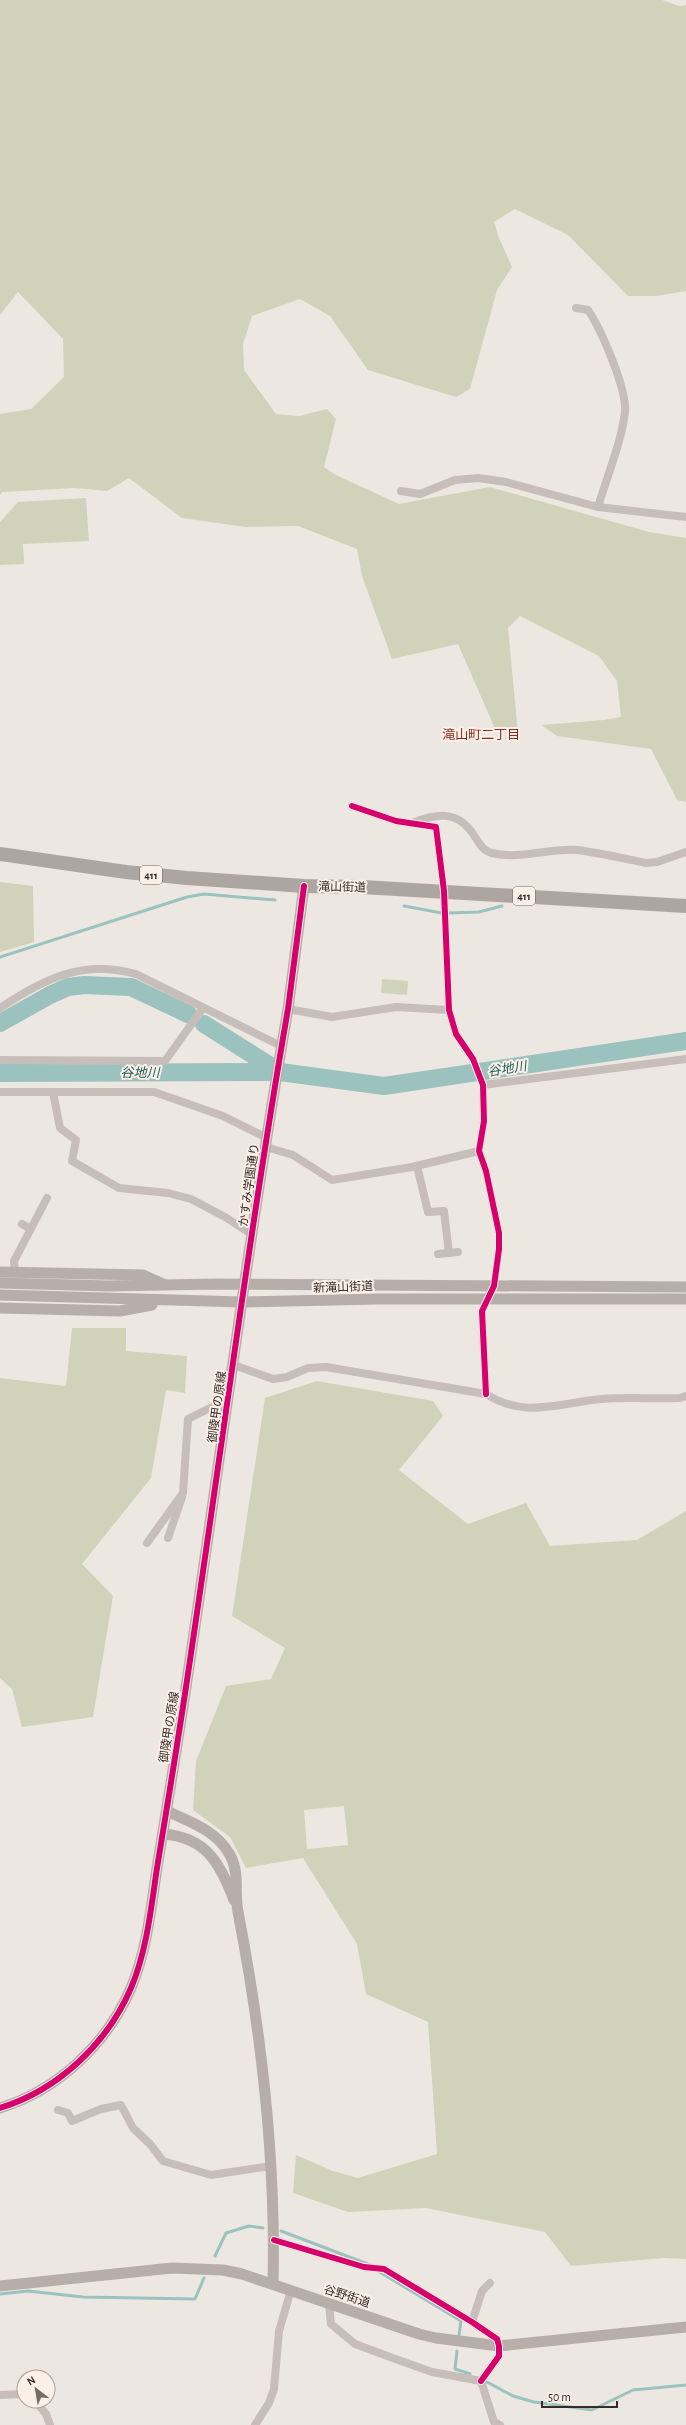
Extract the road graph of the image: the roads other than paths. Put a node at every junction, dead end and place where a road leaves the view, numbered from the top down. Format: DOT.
graph roads {
  1 [pos="576,308"];
  2 [pos="401,491"];
  3 [pos="598,507"];
  4 [pos="686,517"];
  5 [pos="352,806"];
  6 [pos="411,823"];
  7 [pos="686,852"];
  8 [pos="0,854"];
  9 [pos="304,886"];
  10 [pos="444,892"];
  11 [pos="686,906"];
  12 [pos="0,1008"];
  13 [pos="203,1008"];
  14 [pos="288,1009"];
  15 [pos="449,1010"];
  16 [pos="281,1048"];
  17 [pos="686,1059"];
  18 [pos="0,1060"];
  19 [pos="482,1084"];
  20 [pos="0,1092"];
  21 [pos="53,1092"];
  22 [pos="266,1142"];
  23 [pos="479,1151"];
  24 [pos="417,1166"];
  25 [pos="47,1198"];
  26 [pos="22,1224"];
  27 [pos="31,1229"];
  28 [pos="253,1235"];
  29 [pos="458,1252"];
  30 [pos="449,1253"];
  31 [pos="438,1254"];
  32 [pos="0,1272"];
  33 [pos="15,1272"];
  34 [pos="0,1283"];
  35 [pos="166,1285"];
  36 [pos="245,1285"];
  37 [pos="494,1286"];
  38 [pos="686,1287"];
  39 [pos="0,1296"];
  40 [pos="489,1299"];
  41 [pos="686,1299"];
  42 [pos="174,1301"];
  43 [pos="243,1302"];
  44 [pos="0,1308"];
  45 [pos="234,1365"];
  46 [pos="486,1394"];
  47 [pos="686,1396"];
  48 [pos="228,1407"];
  49 [pos="183,1493"];
  50 [pos="168,1538"];
  51 [pos="147,1544"];
  52 [pos="167,1811"];
  53 [pos="163,1834"];
  54 [pos="237,1908"];
  55 [pos="0,2108"];
  56 [pos="58,2110"];
  57 [pos="271,2166"];
  58 [pos="274,2240"];
  59 [pos="490,2283"];
  60 [pos="273,2284"];
  61 [pos="0,2286"];
  62 [pos="291,2290"];
  63 [pos="329,2304"];
  64 [pos="472,2322"];
  65 [pos="686,2327"];
  66 [pos="499,2346"];
  67 [pos="481,2381"];
  68 [pos="16,2394"];
  69 [pos="0,2395"];
  70 [pos="42,2409"];
  71 [pos="495,2424"];
  72 [pos="50,2425"];
  73 [pos="255,2425"];
  1 -- 3 [label="street"];
  2 -- 3 [label="street"];
  3 -- 4 [label="street"];
  5 -- 6 [label="street"];
  6 -- 7 [label="street"];
  6 -- 10 [label="street"];
  8 -- 9 [label="highway, 滝山街道 / 411"];
  9 -- 10 [label="highway, 滝山街道 / 411"];
  9 -- 14 [label="main road"];
  10 -- 11 [label="highway, 滝山街道 / 411"];
  10 -- 15 [label="street"];
  12 -- 13 [label="street"];
  13 -- 16 [label="street"];
  13 -- 18 [label="street"];
  14 -- 15 [label="street"];
  14 -- 16 [label="main road"];
  15 -- 19 [label="street"];
  16 -- 22 [label="main road, かすみ学園通り"];
  17 -- 19 [label="street"];
  19 -- 23 [label="street"];
  20 -- 21 [label="street"];
  21 -- 22 [label="street"];
  21 -- 28 [label="street"];
  22 -- 24 [label="street"];
  22 -- 28 [label="main road, かすみ学園通り"];
  23 -- 24 [label="street"];
  23 -- 37 [label="street"];
  24 -- 30 [label="street"];
  25 -- 27 [label="street"];
  26 -- 27 [label="street"];
  27 -- 33 [label="street"];
  28 -- 36 [label="main road, かすみ学園通り"];
  29 -- 30 [label="street"];
  30 -- 31 [label="street"];
  32 -- 33 [label="main road"];
  33 -- 35 [label="main road"];
  34 -- 35 [label="main road, 新滝山街道"];
  35 -- 36 [label="main road, 新滝山街道"];
  36 -- 37 [label="main road, 新滝山街道"];
  36 -- 43 [label="main road, 御陵甲の原線"];
  37 -- 38 [label="main road, 新滝山街道"];
  37 -- 40 [label="street"];
  39 -- 42 [label="main road, 新滝山街道"];
  40 -- 41 [label="main road, 新滝山街道"];
  40 -- 43 [label="main road, 新滝山街道"];
  40 -- 46 [label="street"];
  42 -- 43 [label="main road, 新滝山街道"];
  42 -- 44 [label="main road"];
  43 -- 45 [label="main road, 御陵甲の原線"];
  45 -- 46 [label="street"];
  45 -- 48 [label="main road, 御陵甲の原線"];
  46 -- 47 [label="street"];
  48 -- 49 [label="street"];
  48 -- 52 [label="main road, 御陵甲の原線"];
  49 -- 50 [label="street"];
  49 -- 51 [label="street"];
  52 -- 53 [label="main road, 御陵甲の原線"];
  52 -- 54 [label="main road"];
  53 -- 54 [label="main road"];
  53 -- 55 [label="main road, 御陵甲の原線"];
  54 -- 57 [label="main road"];
  56 -- 57 [label="street"];
  57 -- 58 [label="main road"];
  58 -- 60 [label="main road"];
  58 -- 64 [label="street"];
  59 -- 64 [label="street"];
  60 -- 61 [label="main road, 谷野街道"];
  60 -- 62 [label="main road, 谷野街道"];
  62 -- 63 [label="main road, 谷野街道"];
  62 -- 73 [label="street"];
  63 -- 66 [label="main road, 谷野街道"];
  63 -- 67 [label="street"];
  64 -- 66 [label="street"];
  65 -- 66 [label="main road, 谷野街道"];
  66 -- 67 [label="street"];
  67 -- 71 [label="street"];
  68 -- 69 [label="street"];
  70 -- 72 [label="street"];
}
